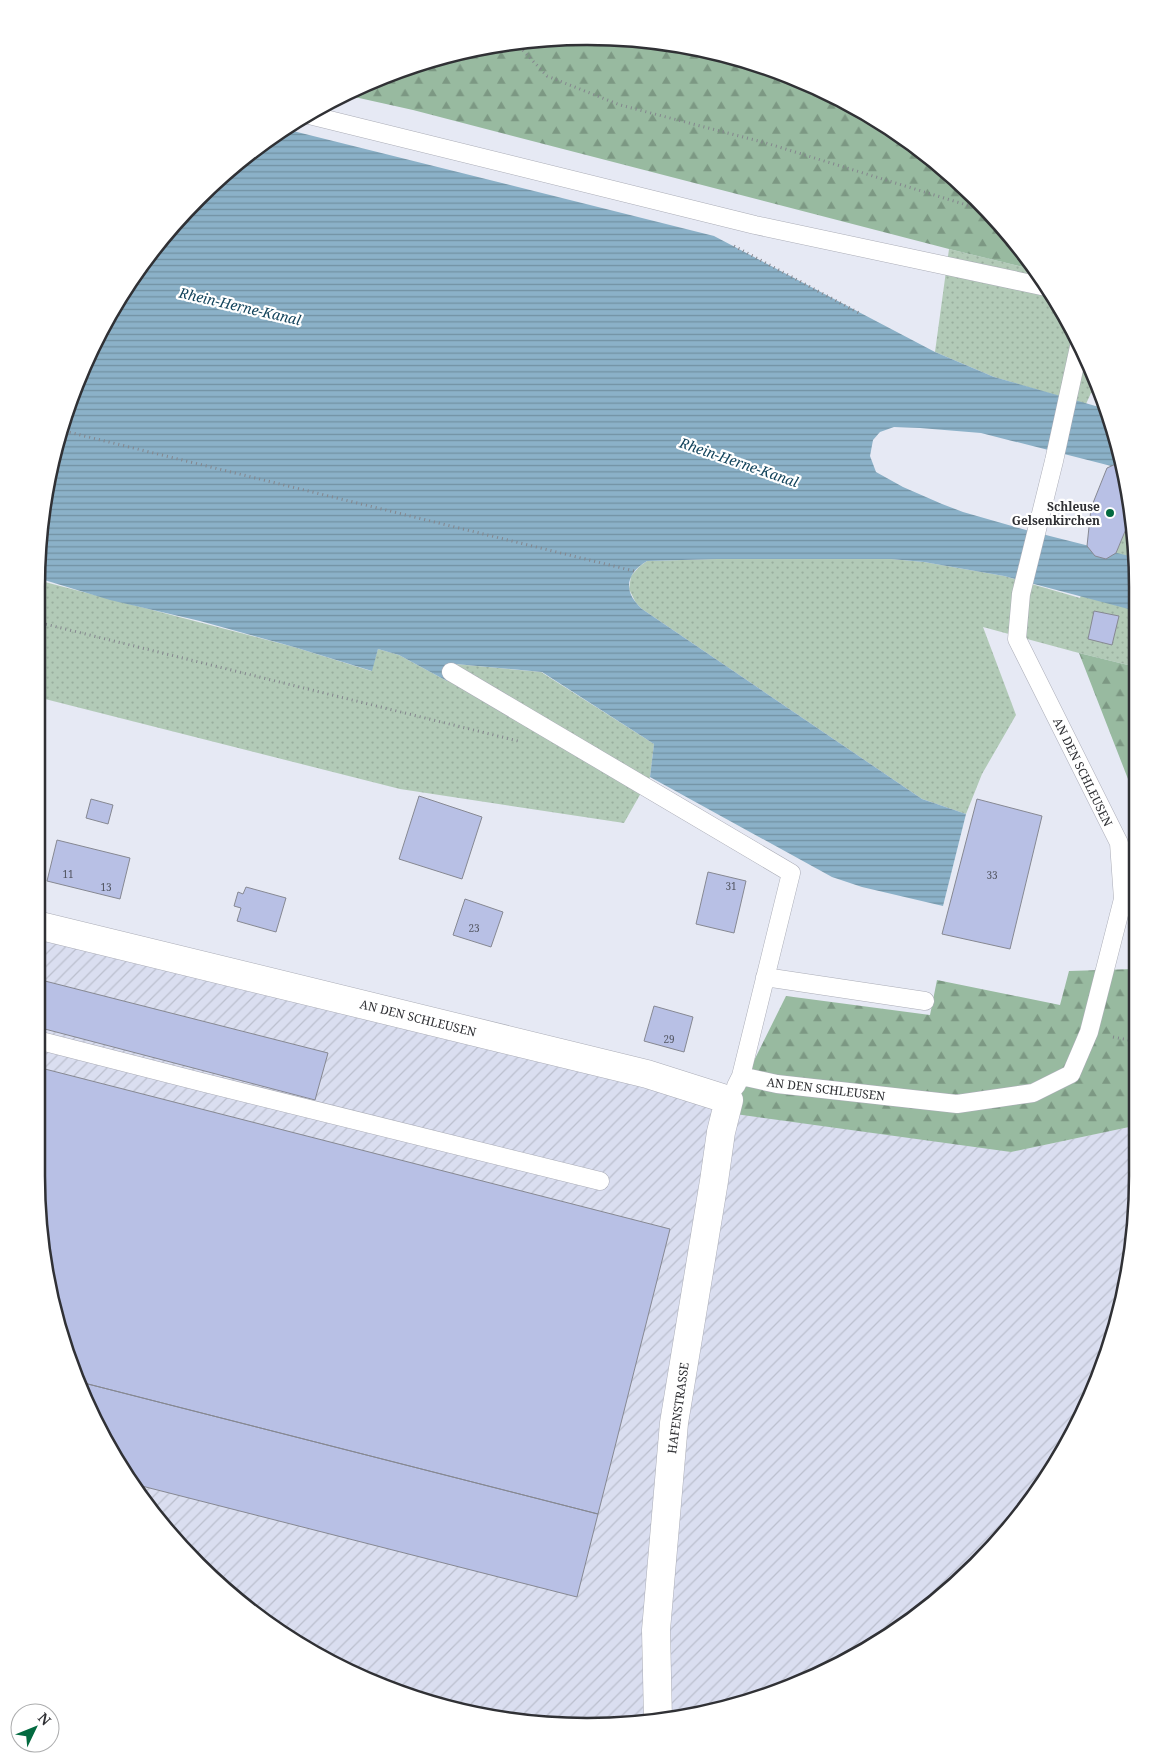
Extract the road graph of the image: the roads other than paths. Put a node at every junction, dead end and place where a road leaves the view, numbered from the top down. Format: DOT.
graph roads {
  1 [pos="318,117"];
  2 [pos="1037,285"];
  3 [pos="1077,356"];
  4 [pos="451,672"];
  5 [pos="45,927"];
  6 [pos="765,977"];
  7 [pos="926,1001"];
  8 [pos="45,1042"];
  9 [pos="741,1076"];
  10 [pos="729,1100"];
  11 [pos="600,1181"];
  12 [pos="658,1713"];
  1 -- 2 [label="lane"];
  3 -- 9 [label="lane, AN DEN SCHLEUSEN"];
  4 -- 6 [label="lane"];
  5 -- 10 [label="street, AN DEN SCHLEUSEN"];
  6 -- 7 [label="lane"];
  6 -- 9 [label="lane"];
  8 -- 11 [label="lane"];
  9 -- 10 [label="lane"];
  10 -- 12 [label="street, HAFENSTRASSE"];
}
